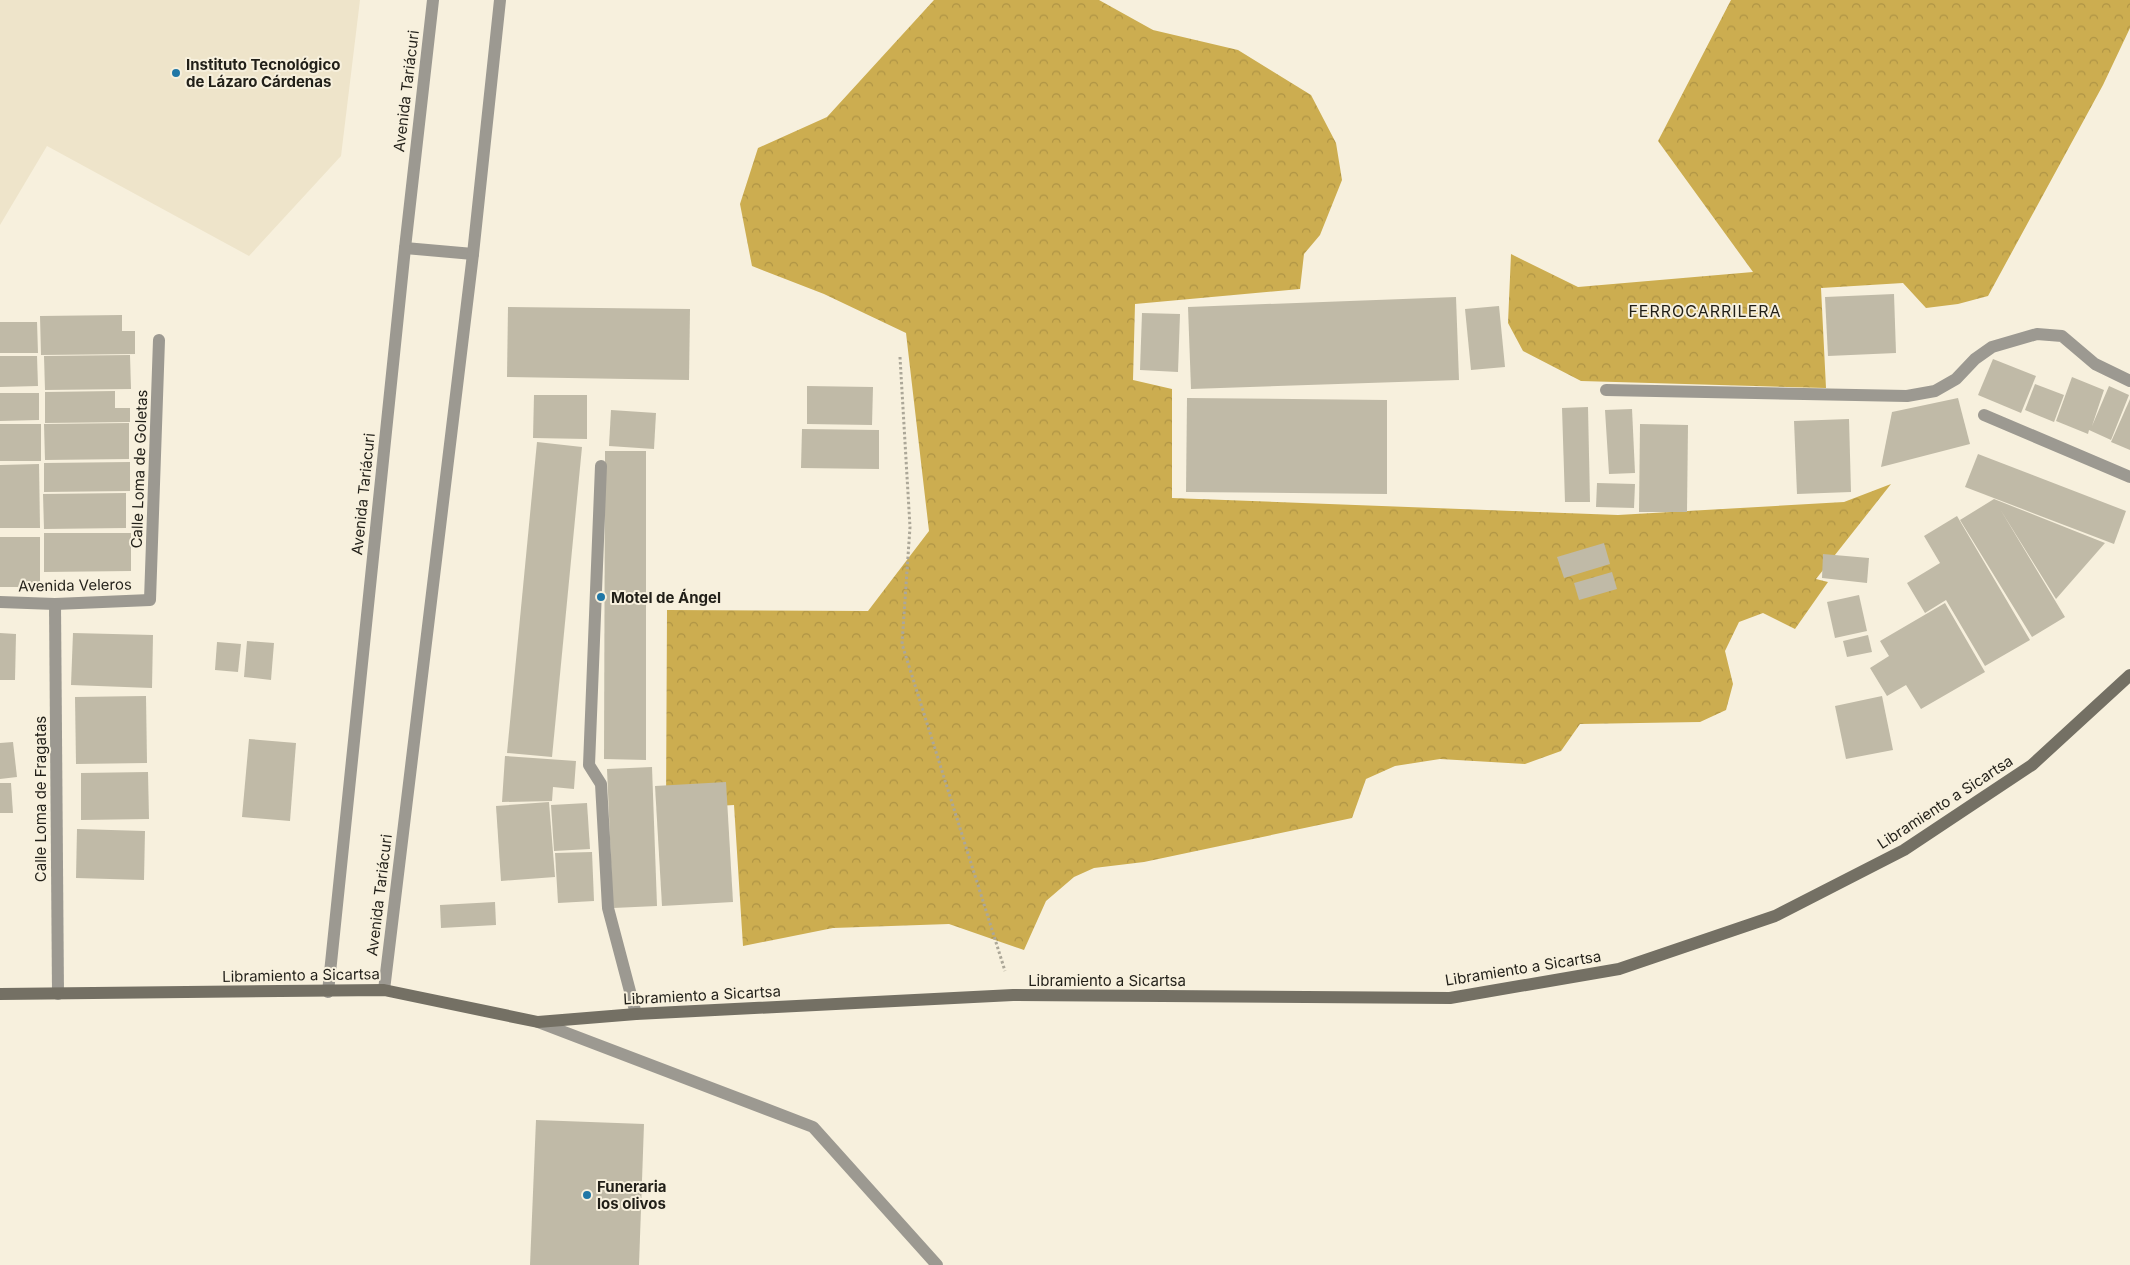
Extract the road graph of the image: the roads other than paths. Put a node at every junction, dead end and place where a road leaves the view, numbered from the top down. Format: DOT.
graph roads {
  1 [pos="433,0"];
  2 [pos="500,0"];
  3 [pos="405,248"];
  4 [pos="473,254"];
  5 [pos="160,340"];
  6 [pos="2130,381"];
  7 [pos="1606,390"];
  8 [pos="1984,415"];
  9 [pos="601,466"];
  10 [pos="2130,477"];
  11 [pos="150,600"];
  12 [pos="0,602"];
  13 [pos="55,604"];
  14 [pos="2130,675"];
  15 [pos="384,990"];
  16 [pos="328,992"];
  17 [pos="0,994"];
  18 [pos="58,994"];
  19 [pos="636,1014"];
  20 [pos="538,1022"];
  21 [pos="937,1265"];
  1 -- 3 [label="street, Avenida Tariácuri"];
  2 -- 4 [label="street, Avenida Tariácuri"];
  3 -- 4 [label="street"];
  3 -- 16 [label="street, Avenida Tariácuri"];
  4 -- 15 [label="street, Avenida Tariácuri"];
  5 -- 11 [label="street, Calle Loma de Goletas"];
  6 -- 7 [label="street"];
  8 -- 10 [label="street"];
  9 -- 19 [label="street"];
  11 -- 13 [label="street, Avenida Veleros"];
  12 -- 13 [label="street, Avenida Veleros"];
  13 -- 18 [label="street, Calle Loma de Fragatas"];
  14 -- 19 [label="main road, Libramiento a Sicartsa"];
  15 -- 16 [label="main road, Libramiento a Sicartsa"];
  15 -- 20 [label="main road, Libramiento a Sicartsa"];
  16 -- 18 [label="main road, Libramiento a Sicartsa"];
  17 -- 18 [label="main road, Libramiento a Sicartsa"];
  19 -- 20 [label="main road, Libramiento a Sicartsa"];
  20 -- 21 [label="street"];
}
